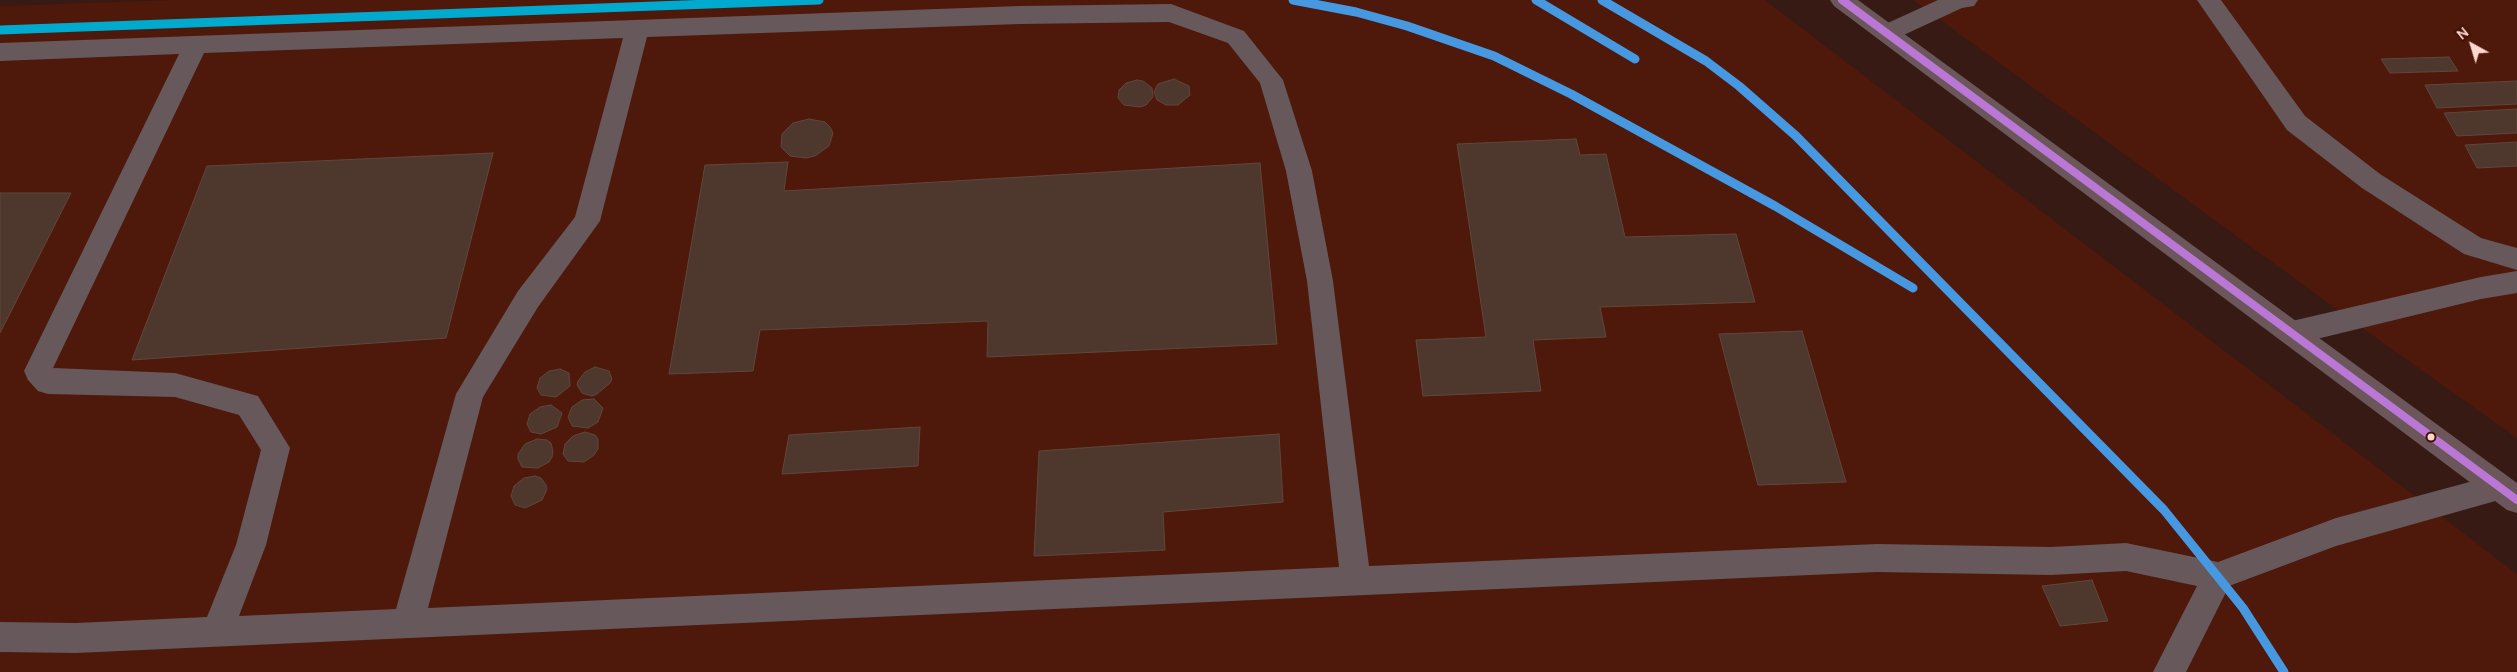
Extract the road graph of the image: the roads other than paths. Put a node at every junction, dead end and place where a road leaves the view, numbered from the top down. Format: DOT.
graph roads {
  1 [pos="1842,0"];
  2 [pos="1966,0"];
  3 [pos="2209,0"];
  4 [pos="637,29"];
  5 [pos="1887,33"];
  6 [pos="196,45"];
  7 [pos="0,52"];
  8 [pos="2517,259"];
  9 [pos="2517,282"];
  10 [pos="2292,333"];
  11 [pos="2508,493"];
  12 [pos="2218,576"];
  13 [pos="1356,581"];
  14 [pos="408,623"];
  15 [pos="217,632"];
  16 [pos="0,637"];
  17 [pos="2169,672"];
  1 -- 5 [label="main road"];
  2 -- 5 [label="lane"];
  3 -- 8 [label="lane"];
  4 -- 6 [label="lane"];
  4 -- 13 [label="lane"];
  4 -- 14 [label="lane"];
  5 -- 10 [label="main road"];
  6 -- 7 [label="lane"];
  6 -- 15 [label="lane"];
  9 -- 10 [label="lane"];
  10 -- 11 [label="main road"];
  11 -- 12 [label="lane"];
  12 -- 13 [label="lane"];
  12 -- 17 [label="lane"];
  13 -- 14 [label="lane"];
  14 -- 15 [label="lane"];
  15 -- 16 [label="lane"];
}
